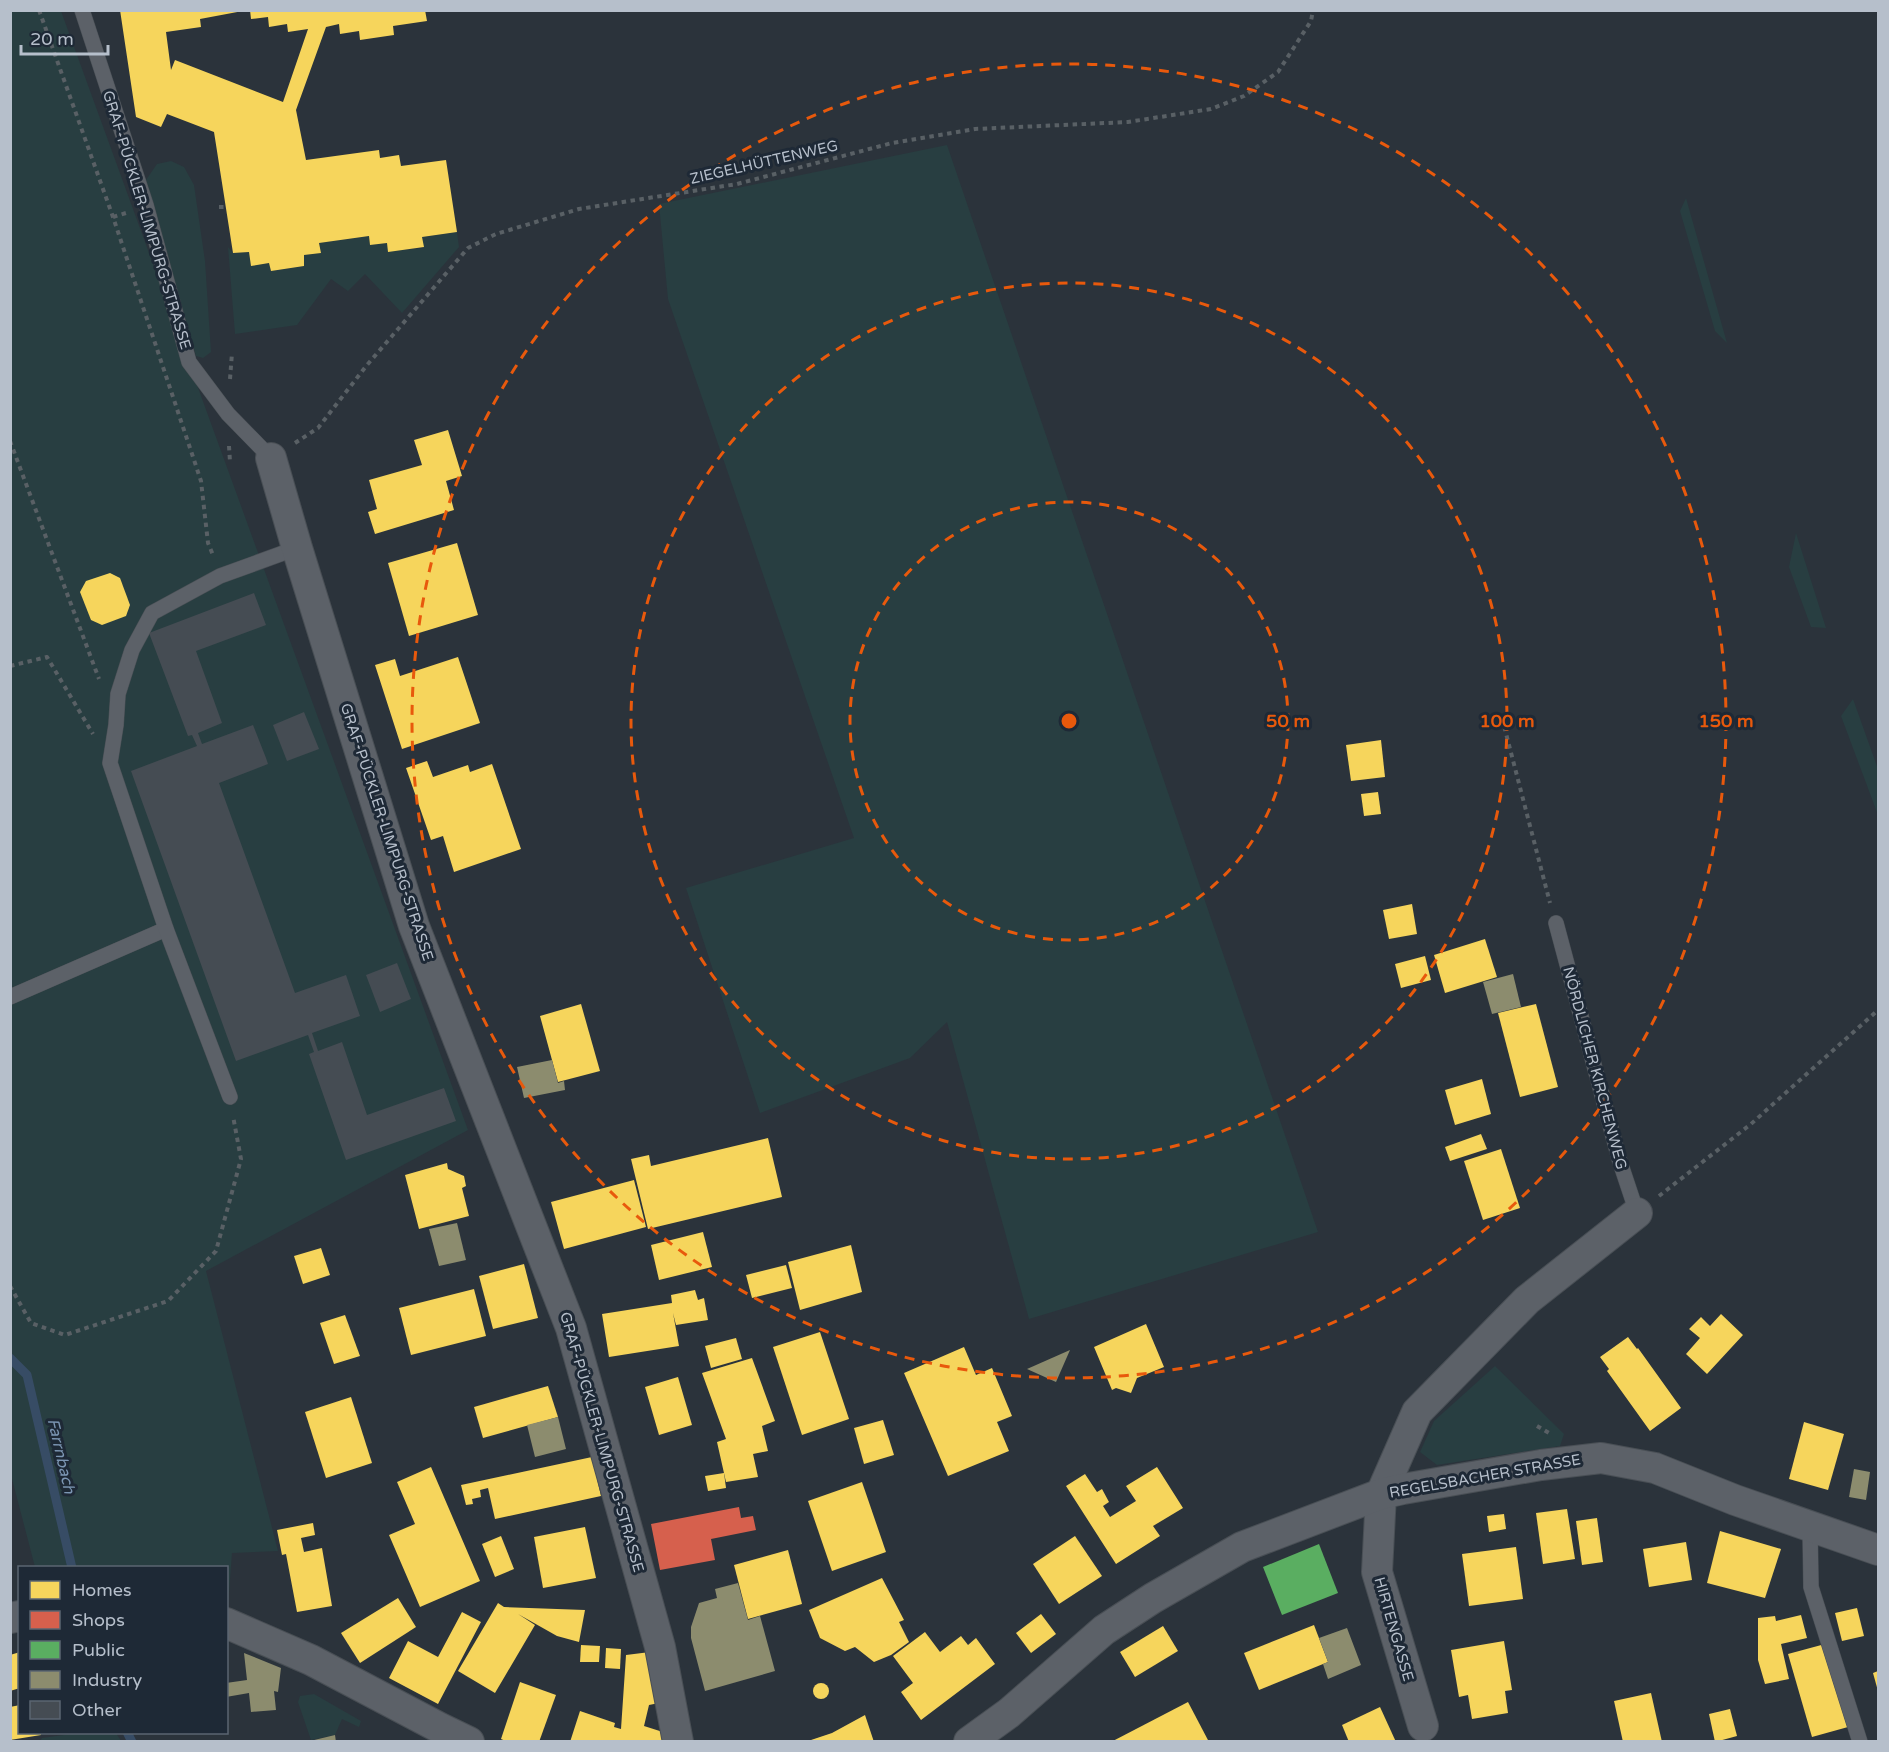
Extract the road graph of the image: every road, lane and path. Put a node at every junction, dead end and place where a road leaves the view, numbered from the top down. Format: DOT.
graph roads {
  1 [pos="39,10"];
  2 [pos="82,10"];
  3 [pos="1313,10"];
  4 [pos="219,207"];
  5 [pos="226,207"];
  6 [pos="10,441"];
  7 [pos="271,458"];
  8 [pos="297,548"];
  9 [pos="220,576"];
  10 [pos="10,666"];
  11 [pos="100,681"];
  12 [pos="1502,718"];
  13 [pos="110,763"];
  14 [pos="1556,923"];
  15 [pos="166,929"];
  16 [pos="10,997"];
  17 [pos="1878,1010"];
  18 [pos="230,1097"];
  19 [pos="1637,1213"];
  20 [pos="10,1286"];
  21 [pos="1381,1494"];
  22 [pos="1810,1526"];
  23 [pos="1878,1550"];
  24 [pos="228,1624"];
  25 [pos="1423,1726"];
  26 [pos="469,1742"];
  27 [pos="678,1742"];
  28 [pos="969,1742"];
  29 [pos="1860,1742"];
  1 -- 9 [label="path"];
  2 -- 7 [label="lane, GRAF-PÜCKLER-LIMPURG-STRASSE"];
  3 -- 7 [label="path, ZIEGELHÜTTENWEG"];
  4 -- 5 [label="path"];
  6 -- 11 [label="path"];
  7 -- 8 [label="street, GRAF-PÜCKLER-LIMPURG-STRASSE"];
  8 -- 9 [label="lane"];
  8 -- 27 [label="street, GRAF-PÜCKLER-LIMPURG-STRASSE"];
  9 -- 13 [label="lane"];
  10 -- 13 [label="path"];
  12 -- 14 [label="path"];
  13 -- 15 [label="lane"];
  14 -- 19 [label="lane, NÖRDLICHER KIRCHENWEG"];
  15 -- 16 [label="lane"];
  15 -- 18 [label="lane"];
  17 -- 19 [label="path"];
  18 -- 20 [label="path"];
  19 -- 21 [label="street"];
  21 -- 22 [label="street, REGELSBACHER STRASSE"];
  21 -- 25 [label="street, HIRTENGASSE"];
  21 -- 28 [label="street, REGELSBACHER STRASSE"];
  22 -- 23 [label="street, REGELSBACHER STRASSE"];
  22 -- 29 [label="lane"];
  24 -- 26 [label="street"];
}
